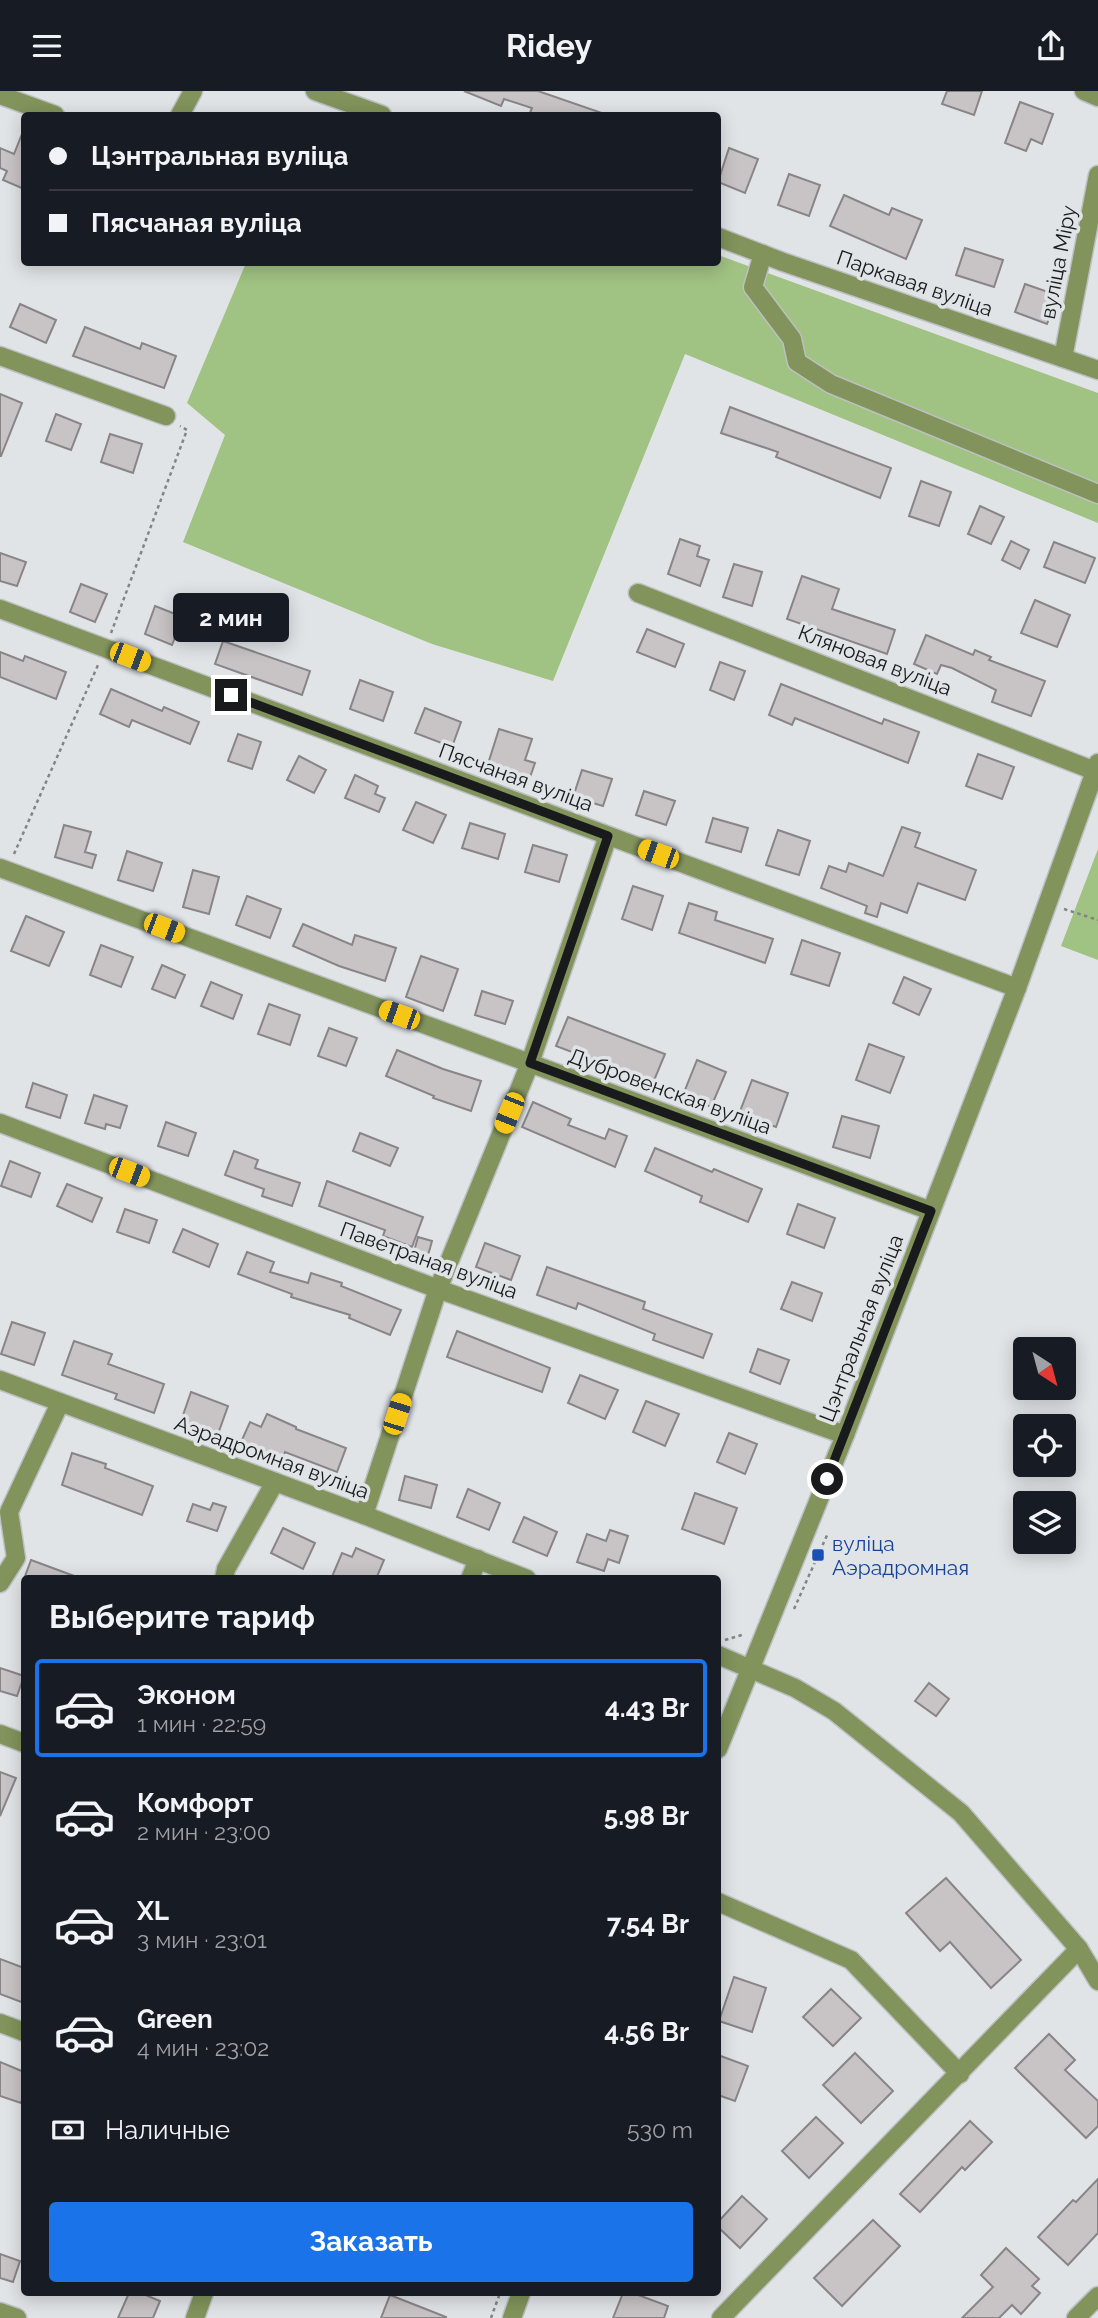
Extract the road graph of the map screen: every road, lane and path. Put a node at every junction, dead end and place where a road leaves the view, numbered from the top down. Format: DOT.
graph roads {
  1 [pos="192,91"];
  2 [pos="316,91"];
  3 [pos="1084,91"];
  4 [pos="0,95"];
  5 [pos="1098,97"];
  6 [pos="47,112"];
  7 [pos="182,112"];
  8 [pos="374,112"];
  9 [pos="1098,175"];
  10 [pos="721,238"];
  11 [pos="763,254"];
  12 [pos="0,356"];
  13 [pos="1063,358"];
  14 [pos="1098,370"];
  15 [pos="166,416"];
  16 [pos="1098,494"];
  17 [pos="638,593"];
  18 [pos="0,609"];
  19 [pos="1097,767"];
  20 [pos="608,836"];
  21 [pos="3,869"];
  22 [pos="0,888"];
  23 [pos="1047,903"];
  24 [pos="1098,921"];
  25 [pos="1017,988"];
  26 [pos="530,1063"];
  27 [pos="0,1123"];
  28 [pos="931,1211"];
  29 [pos="438,1289"];
  30 [pos="0,1380"];
  31 [pos="60,1403"];
  32 [pos="845,1435"];
  33 [pos="275,1482"];
  34 [pos="363,1515"];
  35 [pos="478,1559"];
  36 [pos="225,1575"];
  37 [pos="472,1575"];
  38 [pos="517,1575"];
  39 [pos="0,1583"];
  40 [pos="721,1656"];
  41 [pos="749,1670"];
  42 [pos="0,1734"];
  43 [pos="721,1741"];
  44 [pos="21,1742"];
  45 [pos="721,1903"];
  46 [pos="1079,1949"];
  47 [pos="1098,1981"];
  48 [pos="0,2022"];
  49 [pos="21,2031"];
  50 [pos="960,2074"];
  51 [pos="203,2296"];
  52 [pos="499,2296"];
  53 [pos="520,2296"];
  54 [pos="1098,2296"];
  55 [pos="0,2312"];
  56 [pos="17,2318"];
  57 [pos="195,2318"];
  58 [pos="491,2318"];
  59 [pos="512,2318"];
  60 [pos="721,2318"];
  61 [pos="1076,2318"];
  1 -- 7 [label="street"];
  2 -- 8 [label="street"];
  3 -- 5 [label="street"];
  4 -- 6 [label="street"];
  9 -- 13 [label="street, вуліца Міру"];
  10 -- 11 [label="street, Паркавая вуліца"];
  11 -- 13 [label="street, Паркавая вуліца"];
  11 -- 16 [label="street"];
  12 -- 15 [label="street"];
  13 -- 14 [label="street, Паркавая вуліца"];
  17 -- 19 [label="street, Кляновая вуліца"];
  18 -- 20 [label="street, Пясчаная вуліца"];
  19 -- 23 [label="street, Цэнтральная вуліца"];
  20 -- 25 [label="street, Пясчаная вуліца"];
  20 -- 26 [label="street"];
  21 -- 22 [label="street"];
  21 -- 26 [label="street, Дубровенская вуліца"];
  23 -- 24 [label="path"];
  23 -- 25 [label="street, Цэнтральная вуліца"];
  25 -- 28 [label="street, Цэнтральная вуліца"];
  26 -- 28 [label="street, Дубровенская вуліца"];
  26 -- 29 [label="street"];
  27 -- 29 [label="street, Паветраная вуліца"];
  28 -- 32 [label="street, Цэнтральная вуліца"];
  29 -- 32 [label="street, Паветраная вуліца"];
  29 -- 34 [label="street"];
  30 -- 31 [label="street, Аэрадромная вуліца"];
  31 -- 33 [label="street, Аэрадромная вуліца"];
  31 -- 39 [label="street"];
  32 -- 41 [label="street, Цэнтральная вуліца"];
  33 -- 34 [label="street, Аэрадромная вуліца"];
  33 -- 36 [label="street"];
  34 -- 35 [label="street, Аэрадромная вуліца"];
  35 -- 37 [label="street"];
  35 -- 38 [label="street, Аэрадромная вуліца"];
  40 -- 41 [label="street"];
  41 -- 43 [label="street, Цэнтральная вуліца"];
  41 -- 46 [label="street"];
  42 -- 44 [label="street"];
  45 -- 50 [label="street"];
  46 -- 47 [label="street"];
  46 -- 50 [label="street"];
  48 -- 49 [label="street"];
  50 -- 60 [label="street"];
  51 -- 57 [label="street"];
  52 -- 58 [label="path"];
  53 -- 59 [label="street"];
  54 -- 61 [label="street"];
  55 -- 56 [label="street"];
}
